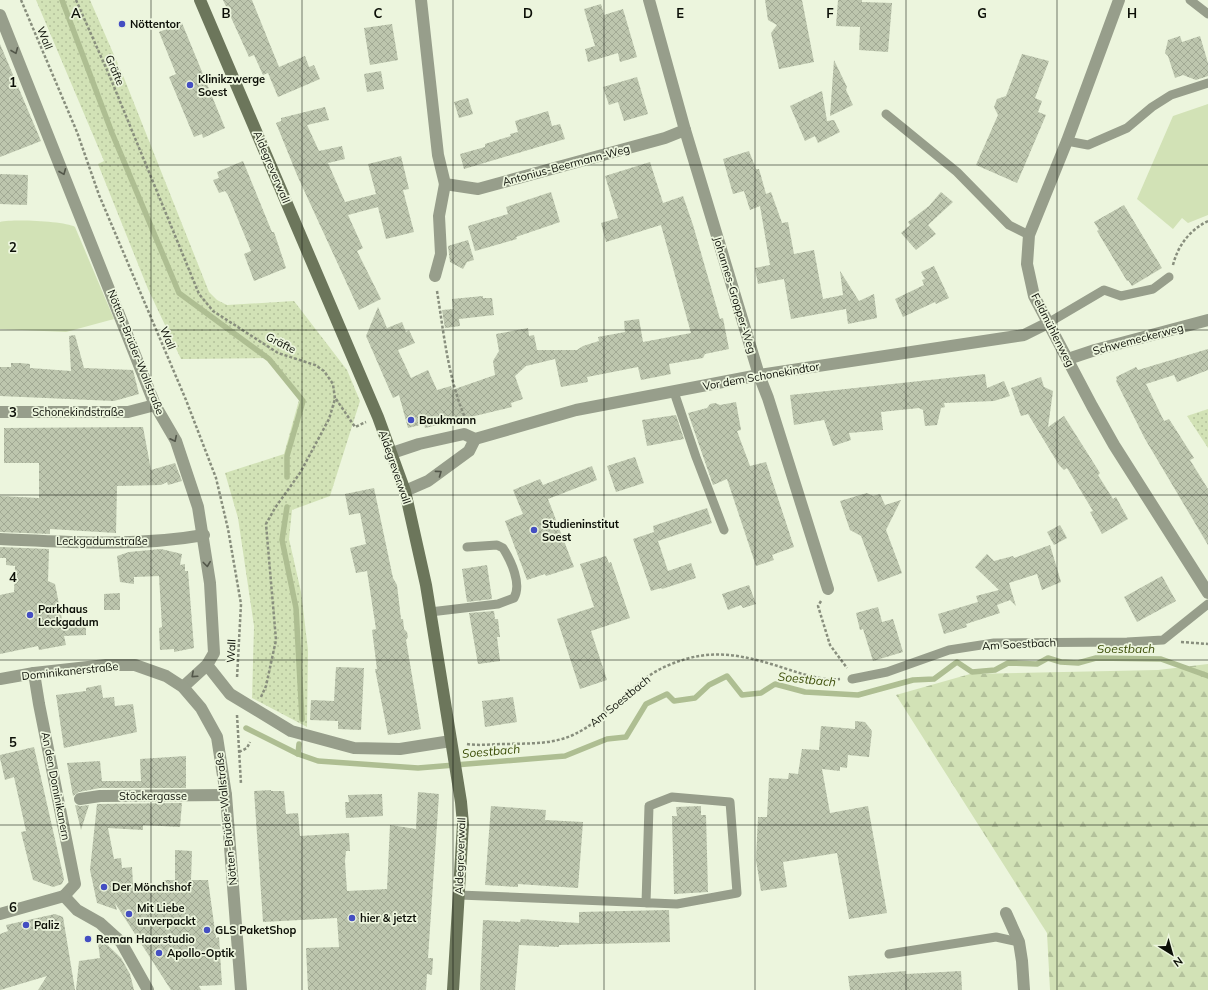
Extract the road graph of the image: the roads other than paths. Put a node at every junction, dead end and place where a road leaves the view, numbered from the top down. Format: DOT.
graph roads {
  1 [pos="200,0"];
  2 [pos="421,0"];
  3 [pos="649,0"];
  4 [pos="1119,0"];
  5 [pos="1190,0"];
  6 [pos="1208,14"];
  7 [pos="0,15"];
  8 [pos="1208,83"];
  9 [pos="886,114"];
  10 [pos="685,130"];
  11 [pos="1066,141"];
  12 [pos="445,184"];
  13 [pos="1029,235"];
  14 [pos="435,276"];
  15 [pos="1169,277"];
  16 [pos="1208,320"];
  17 [pos="1048,323"];
  18 [pos="1068,359"];
  19 [pos="759,375"];
  20 [pos="674,392"];
  21 [pos="155,405"];
  22 [pos="0,412"];
  23 [pos="475,439"];
  24 [pos="392,453"];
  25 [pos="405,491"];
  26 [pos="724,530"];
  27 [pos="204,535"];
  28 [pos="0,539"];
  29 [pos="467,547"];
  30 [pos="828,589"];
  31 [pos="1208,592"];
  32 [pos="1208,604"];
  33 [pos="430,612"];
  34 [pos="207,665"];
  35 [pos="34,673"];
  36 [pos="852,678"];
  37 [pos="0,679"];
  38 [pos="182,687"];
  39 [pos="451,746"];
  40 [pos="226,795"];
  41 [pos="80,799"];
  42 [pos="459,895"];
  43 [pos="64,896"];
  44 [pos="646,903"];
  45 [pos="1006,913"];
  46 [pos="0,914"];
  47 [pos="1019,942"];
  48 [pos="889,954"];
  49 [pos="148,990"];
  50 [pos="241,990"];
  51 [pos="453,990"];
  52 [pos="1024,990"];
  1 -- 24 [label="street, Aldegreverwall"];
  2 -- 12 [label="street"];
  3 -- 10 [label="street, Johannes-Gropper-Weg"];
  4 -- 11 [label="street, Feldmühlenweg"];
  5 -- 6 [label="lane"];
  7 -- 21 [label="street, Nötten-Brüder-Wallstraße, one-way"];
  8 -- 11 [label="lane"];
  9 -- 13 [label="lane"];
  10 -- 12 [label="street, Antonius-Beermann-Weg"];
  10 -- 19 [label="street, Johannes-Gropper-Weg"];
  11 -- 13 [label="street, Feldmühlenweg"];
  12 -- 14 [label="street"];
  13 -- 17 [label="street, Feldmühlenweg"];
  15 -- 17 [label="lane"];
  16 -- 18 [label="street, Schwemeckerweg"];
  17 -- 18 [label="street, Feldmühlenweg"];
  17 -- 19 [label="street, Vor dem Schonekindtor"];
  18 -- 31 [label="street, Feldmühlenweg"];
  19 -- 20 [label="street, Vor dem Schonekindtor"];
  19 -- 30 [label="street, Johannes-Gropper-Weg"];
  20 -- 23 [label="street, Vor dem Schonekindtor"];
  20 -- 26 [label="lane"];
  21 -- 22 [label="street, Schonekindstraße"];
  21 -- 27 [label="street, Nötten-Brüder-Wallstraße, one-way"];
  23 -- 24 [label="street, Vor dem Schonekindtor"];
  25 -- 23 [label="street, one-way"];
  24 -- 25 [label="street, Aldegreverwall"];
  25 -- 33 [label="street, Aldegreverwall"];
  27 -- 28 [label="street, Leckgadumstraße"];
  27 -- 34 [label="street, Nötten-Brüder-Wallstraße, one-way"];
  29 -- 33 [label="lane"];
  32 -- 36 [label="lane, Am Soestbach"];
  33 -- 39 [label="street, Aldegreverwall"];
  34 -- 38 [label="street, Nötten-Brüder-Wallstraße, one-way"];
  34 -- 39 [label="street"];
  35 -- 37 [label="street, Dominikanerstraße"];
  35 -- 38 [label="street, Dominikanerstraße"];
  35 -- 43 [label="street, An den Dominikanern"];
  38 -- 40 [label="street, Nötten-Brüder-Wallstraße"];
  39 -- 42 [label="street, Aldegreverwall"];
  40 -- 41 [label="street, Stöckergasse"];
  40 -- 50 [label="street, Nötten-Brüder-Wallstraße"];
  42 -- 44 [label="lane"];
  42 -- 51 [label="street, Aldegreverwall"];
  43 -- 46 [label="street"];
  43 -- 49 [label="street"];
  44 -- 44 [label="lane"];
  45 -- 47 [label="street"];
  47 -- 48 [label="lane"];
  47 -- 52 [label="street"];
}
